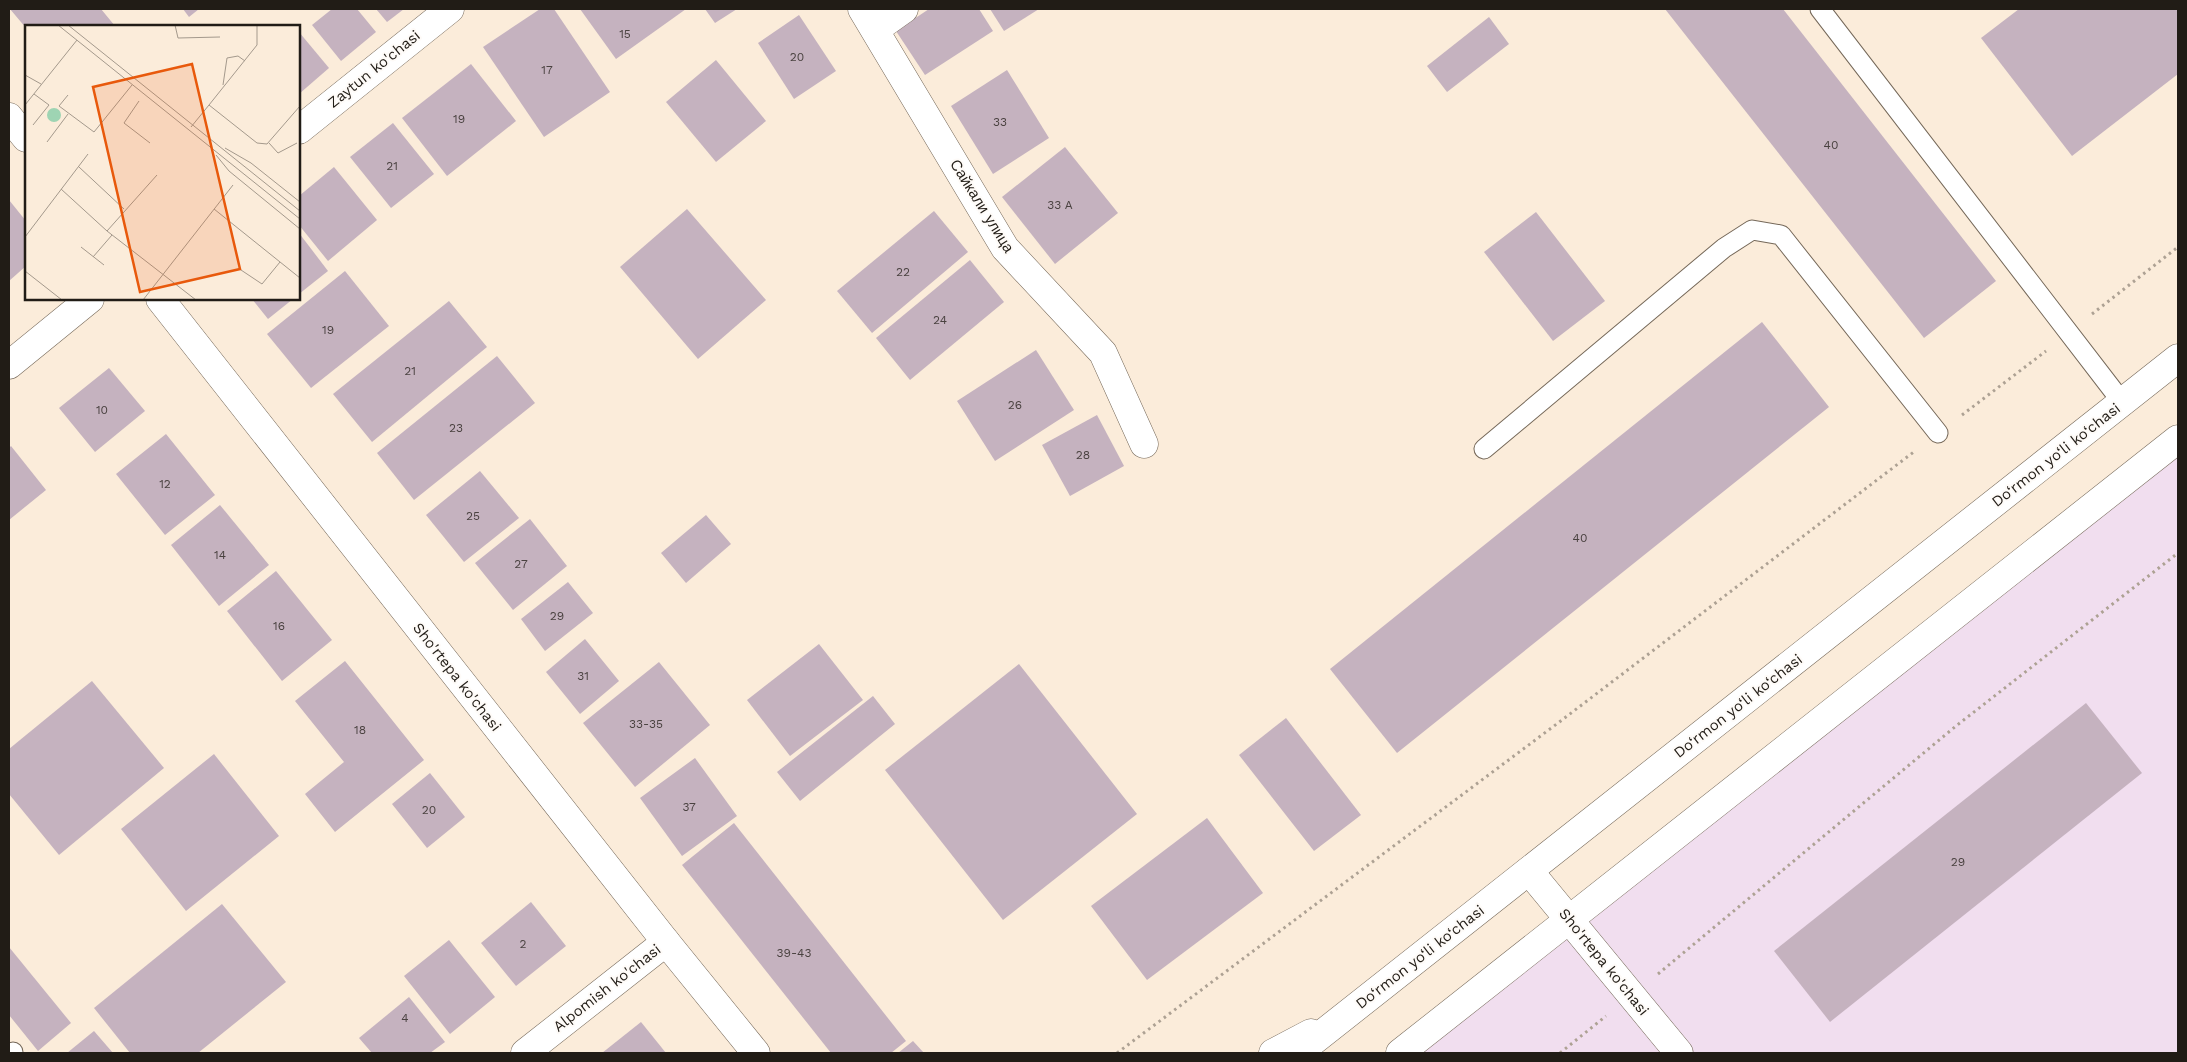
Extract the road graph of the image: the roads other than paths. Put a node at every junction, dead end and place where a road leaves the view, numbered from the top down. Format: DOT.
graph roads {
  1 [pos="450,9"];
  2 [pos="904,9"];
  3 [pos="1820,9"];
  4 [pos="869,19"];
  5 [pos="9,117"];
  6 [pos="300,129"];
  7 [pos="25,137"];
  8 [pos="89,300"];
  9 [pos="161,300"];
  10 [pos="2178,358"];
  11 [pos="9,365"];
  12 [pos="2122,402"];
  13 [pos="1938,433"];
  14 [pos="2178,439"];
  15 [pos="1144,444"];
  16 [pos="1484,449"];
  17 [pos="1529,871"];
  18 [pos="1570,919"];
  19 [pos="666,942"];
  20 [pos="1346,1015"];
  21 [pos="525,1053"];
  22 [pos="756,1053"];
  23 [pos="1273,1053"];
  24 [pos="1298,1053"];
  25 [pos="1400,1053"];
  26 [pos="1679,1053"];
  1 -- 6 [label="street, Zaytun ko'chasi"];
  2 -- 4 [label="street"];
  3 -- 12 [label="lane"];
  4 -- 15 [label="street, Сайкали улица"];
  5 -- 7 [label="street"];
  8 -- 11 [label="street"];
  9 -- 19 [label="street, Sho'rtepa ko'chasi"];
  10 -- 12 [label="street, Do‘rmon yo‘li ko‘chasi"];
  12 -- 17 [label="street, Do‘rmon yo‘li ko‘chasi"];
  13 -- 16 [label="lane"];
  14 -- 18 [label="street"];
  17 -- 18 [label="street, Sho'rtepa ko'chasi"];
  17 -- 20 [label="street, Do‘rmon yo‘li ko‘chasi"];
  18 -- 25 [label="street"];
  18 -- 26 [label="street, Sho'rtepa ko'chasi"];
  19 -- 21 [label="street, Alpomish ko'chasi"];
  19 -- 22 [label="street, Sho'rtepa ko'chasi"];
  20 -- 23 [label="street"];
  20 -- 24 [label="street, Do‘rmon yo‘li ko‘chasi"];
}
